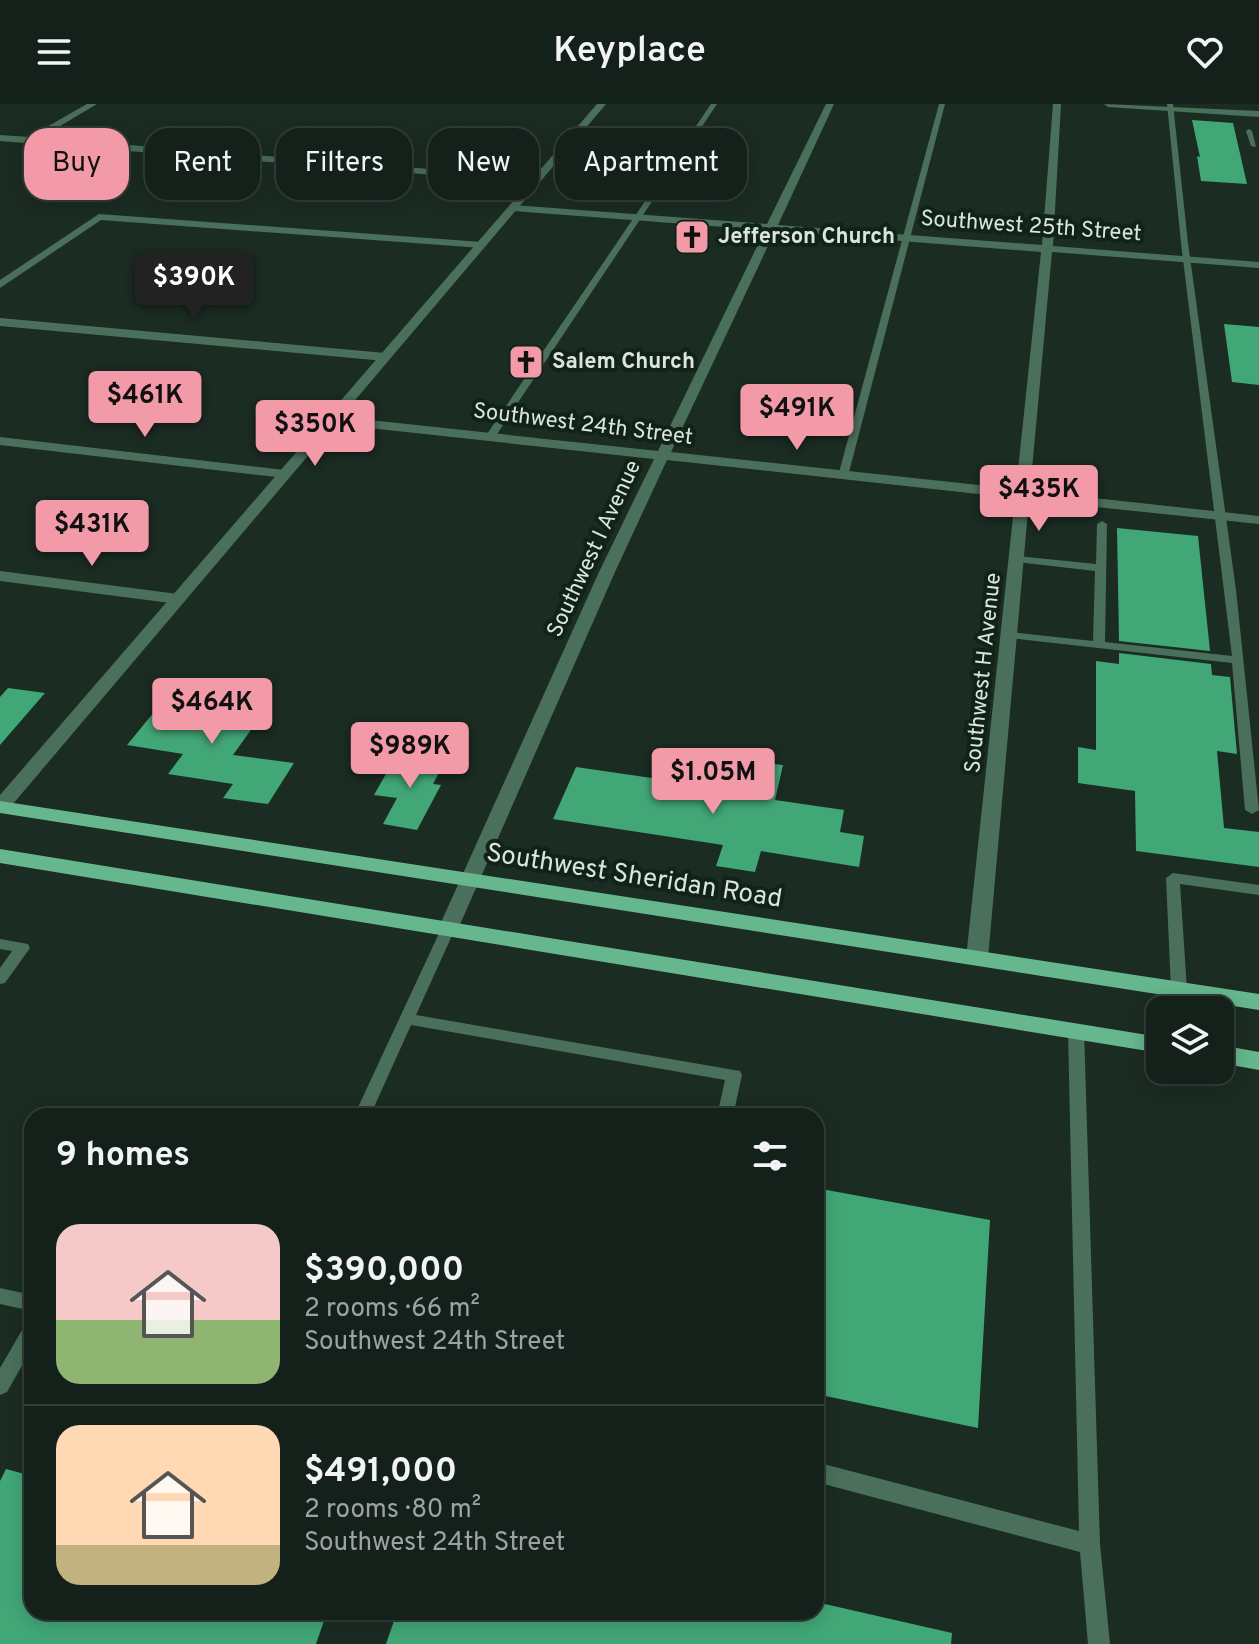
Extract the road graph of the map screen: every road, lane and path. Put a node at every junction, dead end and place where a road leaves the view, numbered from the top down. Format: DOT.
graph roads {
  1 [pos="93,104"];
  2 [pos="601,104"];
  3 [pos="714,104"];
  4 [pos="830,104"];
  5 [pos="942,104"];
  6 [pos="1057,104"];
  7 [pos="1108,104"];
  8 [pos="1170,106"];
  9 [pos="1259,114"];
  10 [pos="52,128"];
  11 [pos="1253,135"];
  12 [pos="0,138"];
  13 [pos="24,140"];
  14 [pos="1254,146"];
  15 [pos="539,178"];
  16 [pos="520,200"];
  17 [pos="513,208"];
  18 [pos="639,217"];
  19 [pos="771,227"];
  20 [pos="906,238"];
  21 [pos="482,245"];
  22 [pos="1047,248"];
  23 [pos="1186,259"];
  24 [pos="1259,265"];
  25 [pos="0,285"];
  26 [pos="0,322"];
  27 [pos="385,357"];
  28 [pos="332,420"];
  29 [pos="490,437"];
  30 [pos="0,441"];
  31 [pos="661,457"];
  32 [pos="285,474"];
  33 [pos="843,476"];
  34 [pos="1024,495"];
  35 [pos="1222,516"];
  36 [pos="1259,520"];
  37 [pos="1102,524"];
  38 [pos="1017,559"];
  39 [pos="1101,568"];
  40 [pos="0,576"];
  41 [pos="178,599"];
  42 [pos="1009,635"];
  43 [pos="1099,644"];
  44 [pos="1238,660"];
  45 [pos="0,807"];
  46 [pos="1252,810"];
  47 [pos="0,856"];
  48 [pos="470,880"];
  49 [pos="1259,890"];
  50 [pos="448,929"];
  51 [pos="0,944"];
  52 [pos="977,958"];
  53 [pos="0,979"];
  54 [pos="1179,990"];
  55 [pos="1259,1002"];
  56 [pos="407,1019"];
  57 [pos="1076,1031"];
  58 [pos="1146,1043"];
  59 [pos="1234,1057"];
  60 [pos="1259,1061"];
  61 [pos="366,1108"];
  62 [pos="727,1108"];
  63 [pos="0,1296"];
  64 [pos="24,1301"];
  65 [pos="24,1345"];
  66 [pos="0,1386"];
  67 [pos="824,1474"];
  68 [pos="1090,1544"];
  69 [pos="1099,1644"];
  1 -- 10 [label="street"];
  2 -- 15 [label="street"];
  3 -- 18 [label="lane"];
  4 -- 19 [label="street, Southwest I Avenue"];
  5 -- 20 [label="lane"];
  6 -- 22 [label="street, Southwest H Avenue"];
  7 -- 8 [label="street"];
  8 -- 9 [label="street"];
  8 -- 23 [label="lane"];
  11 -- 14 [label="lane"];
  12 -- 13 [label="street"];
  16 -- 17 [label="street"];
  17 -- 18 [label="street, Southwest 25th Street"];
  17 -- 21 [label="street"];
  18 -- 19 [label="street, Southwest 25th Street"];
  18 -- 29 [label="lane"];
  19 -- 20 [label="street, Southwest 25th Street"];
  19 -- 31 [label="street, Southwest I Avenue"];
  20 -- 22 [label="street, Southwest 25th Street"];
  20 -- 33 [label="lane"];
  21 -- 25 [label="street"];
  21 -- 27 [label="street"];
  22 -- 23 [label="street, Southwest 25th Street"];
  22 -- 34 [label="street, Southwest H Avenue"];
  23 -- 24 [label="street, Southwest 25th Street"];
  23 -- 35 [label="lane"];
  26 -- 27 [label="street"];
  27 -- 28 [label="street"];
  28 -- 29 [label="street, Southwest 24th Street"];
  28 -- 32 [label="street"];
  29 -- 31 [label="street, Southwest 24th Street"];
  30 -- 32 [label="street"];
  31 -- 33 [label="street, Southwest 24th Street"];
  31 -- 48 [label="street, Southwest I Avenue"];
  32 -- 41 [label="street"];
  33 -- 34 [label="street, Southwest 24th Street"];
  34 -- 35 [label="street, Southwest 24th Street"];
  34 -- 38 [label="street, Southwest H Avenue"];
  35 -- 36 [label="street, Southwest 24th Street"];
  35 -- 44 [label="lane"];
  37 -- 39 [label="lane"];
  38 -- 39 [label="lane"];
  38 -- 42 [label="street, Southwest H Avenue"];
  39 -- 43 [label="lane"];
  40 -- 41 [label="street"];
  41 -- 45 [label="street"];
  42 -- 43 [label="lane"];
  42 -- 52 [label="street, Southwest H Avenue"];
  43 -- 44 [label="lane"];
  44 -- 46 [label="lane"];
  45 -- 48 [label="main road, Southwest Sheridan Road"];
  47 -- 50 [label="main road"];
  48 -- 50 [label="street, Southwest I Avenue"];
  48 -- 52 [label="main road, Southwest Sheridan Road"];
  49 -- 54 [label="lane"];
  50 -- 56 [label="lane"];
  50 -- 57 [label="main road"];
  51 -- 53 [label="lane"];
  52 -- 54 [label="main road, Southwest Sheridan Road"];
  54 -- 55 [label="main road, Southwest Sheridan Road"];
  56 -- 61 [label="lane"];
  56 -- 62 [label="lane"];
  57 -- 58 [label="main road"];
  57 -- 68 [label="lane"];
  59 -- 60 [label="main road"];
  63 -- 64 [label="lane"];
  65 -- 66 [label="lane"];
  67 -- 68 [label="lane"];
  68 -- 69 [label="lane"];
}
